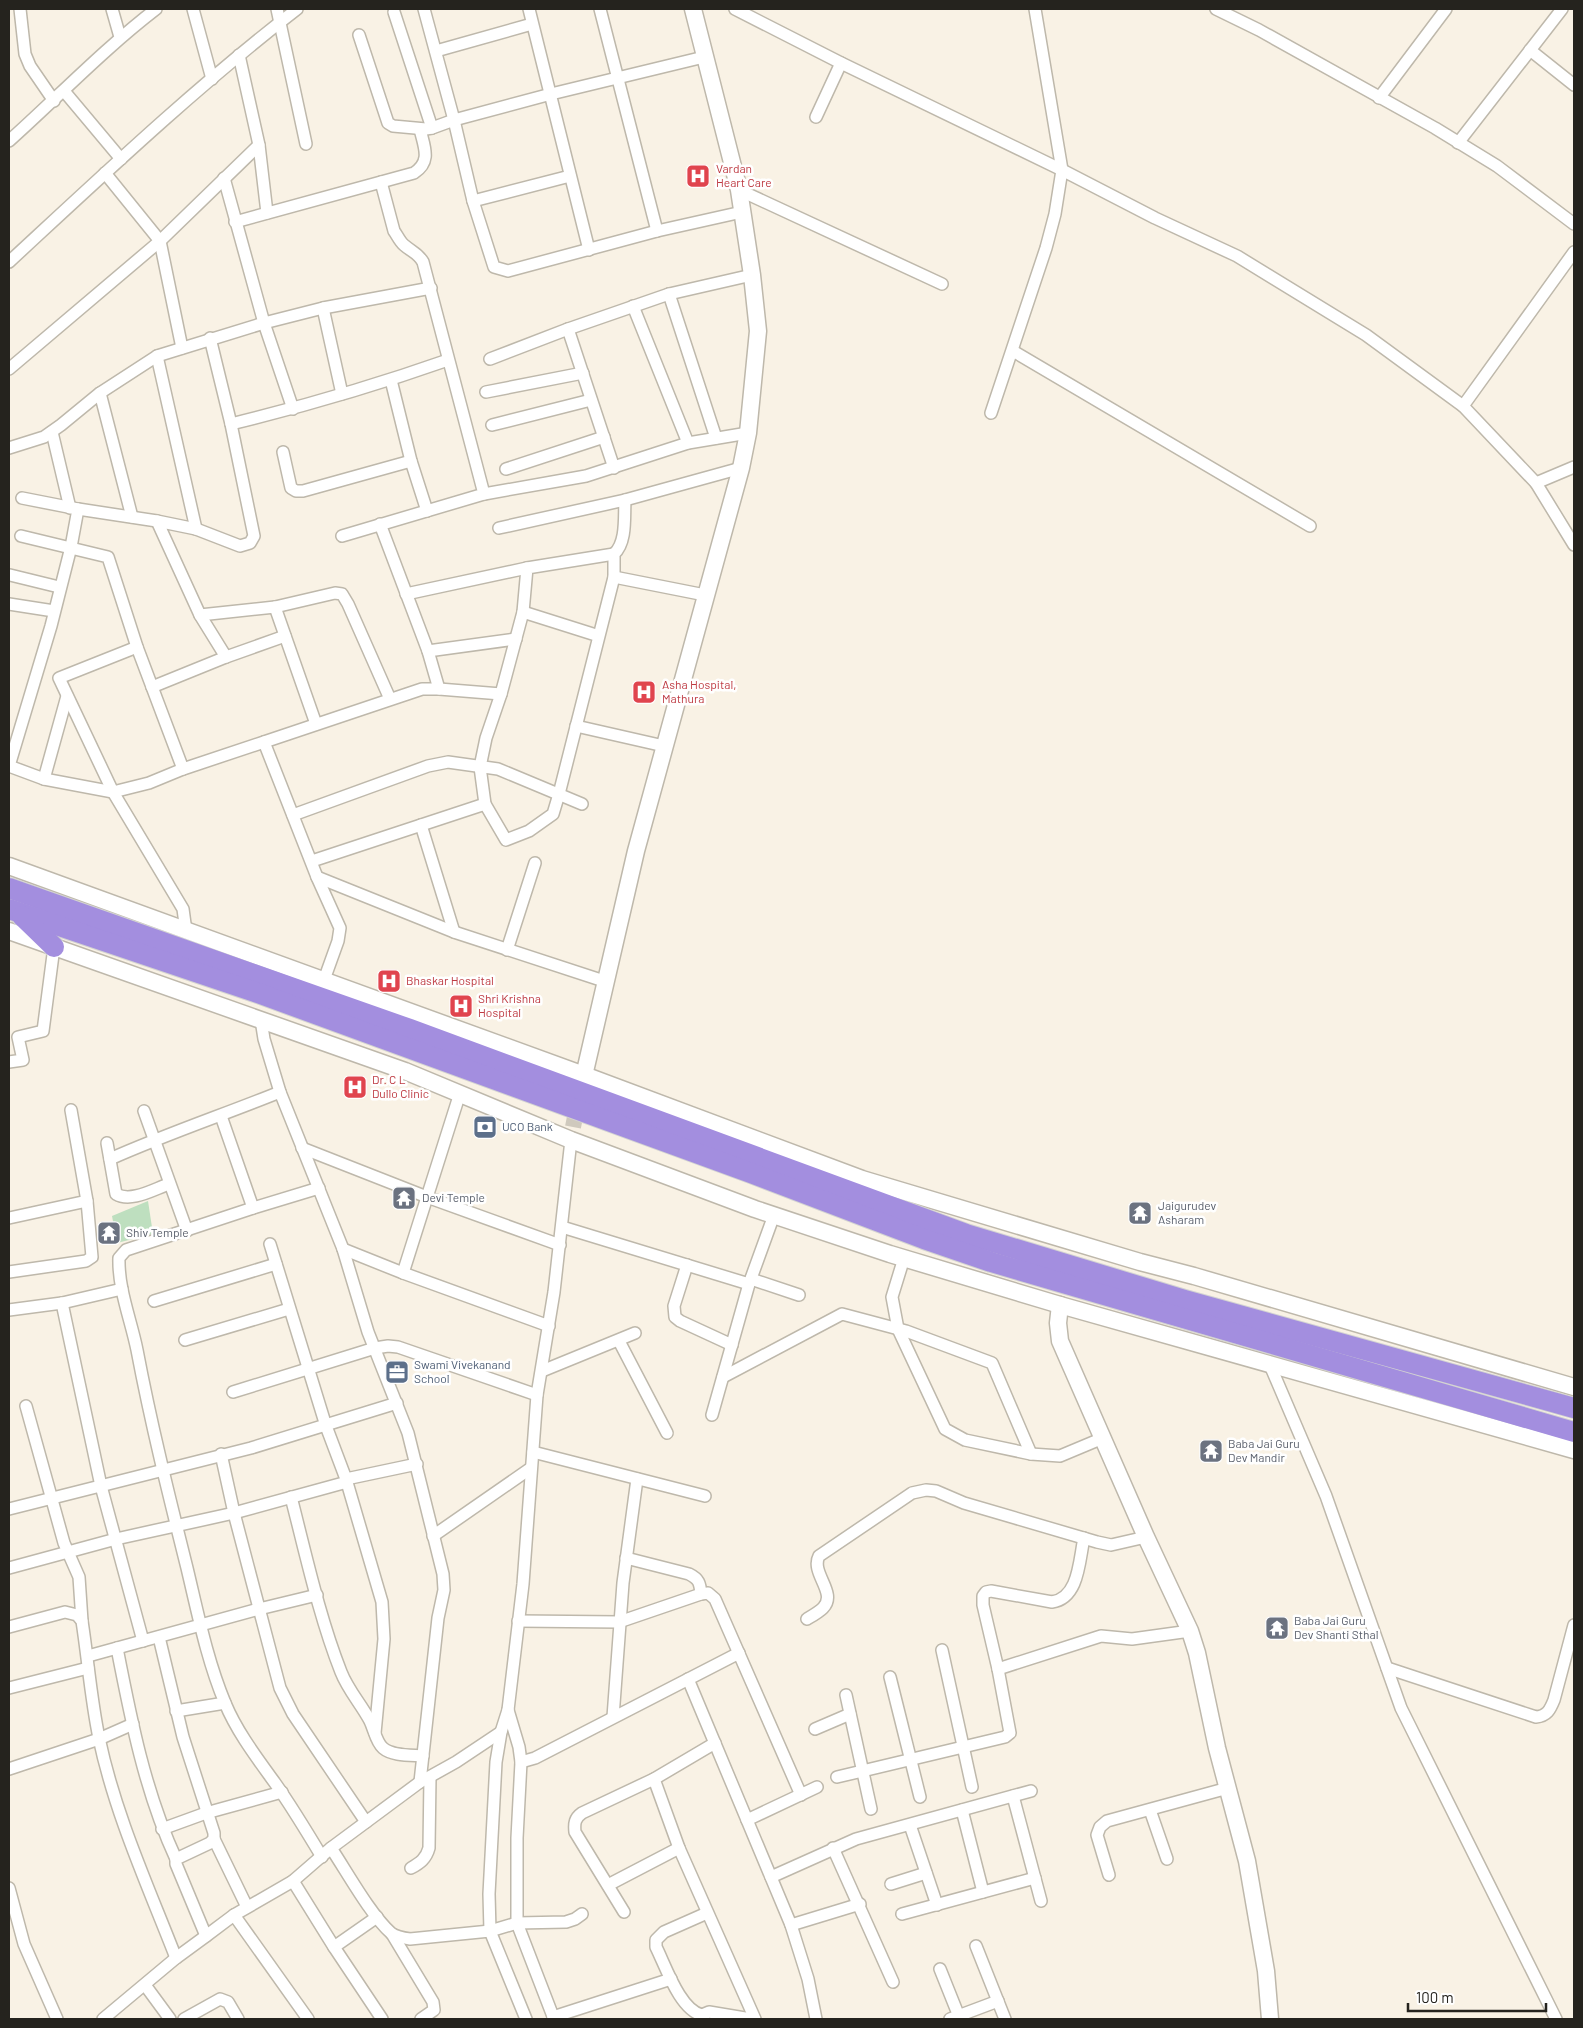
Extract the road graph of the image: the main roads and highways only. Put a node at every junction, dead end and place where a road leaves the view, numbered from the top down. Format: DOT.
graph roads {
  1 [pos="9,888"];
  2 [pos="13,910"];
  3 [pos="54,947"];
  4 [pos="1574,1408"];
  5 [pos="1574,1432"];
  1 -- 4 [label="highway"];
  2 -- 3 [label="highway"];
  2 -- 5 [label="highway"];
}
